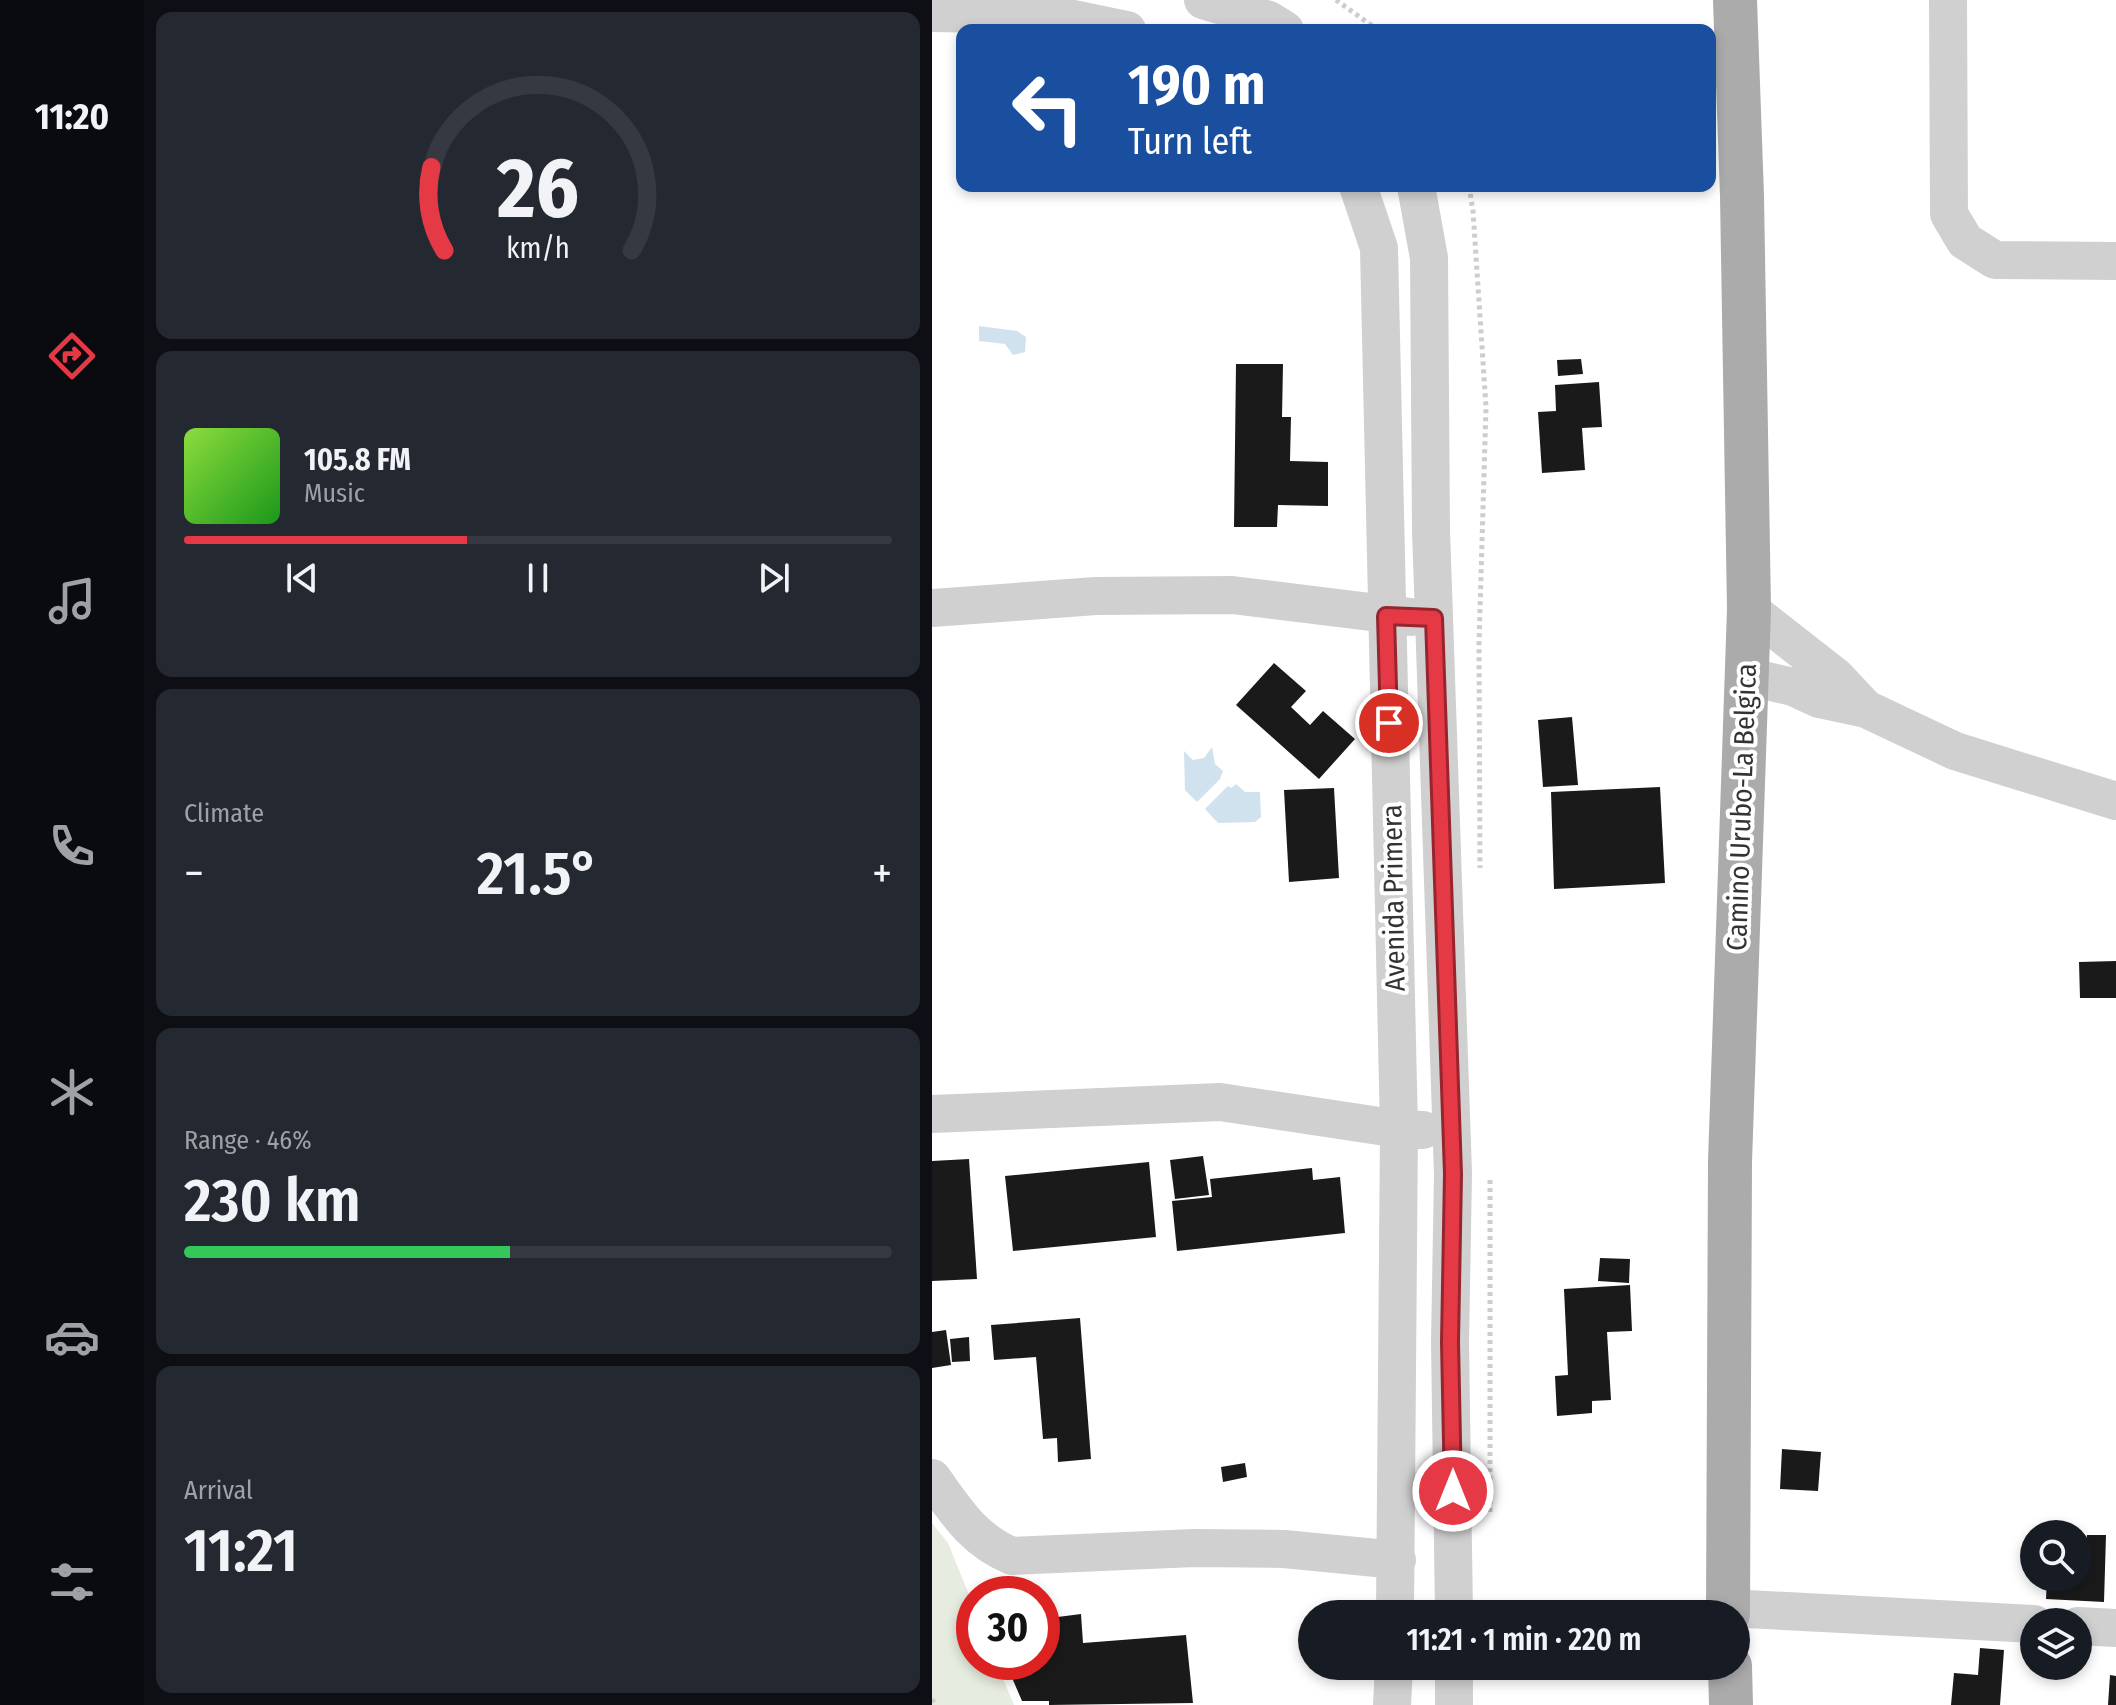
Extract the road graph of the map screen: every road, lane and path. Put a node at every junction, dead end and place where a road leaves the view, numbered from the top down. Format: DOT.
graph roads {
  1 [pos="1203,0"];
  2 [pos="1336,0"];
  3 [pos="1735,0"];
  4 [pos="1948,0"];
  5 [pos="932,13"];
  6 [pos="1098,24"];
  7 [pos="1275,24"];
  8 [pos="1370,24"];
  9 [pos="1360,192"];
  10 [pos="1417,192"];
  11 [pos="1470,192"];
  12 [pos="2116,261"];
  13 [pos="932,608"];
  14 [pos="1749,609"];
  15 [pos="1386,616"];
  16 [pos="1434,618"];
  17 [pos="1745,676"];
  18 [pos="1866,709"];
  19 [pos="2116,801"];
  20 [pos="1480,873"];
  21 [pos="932,1114"];
  22 [pos="1399,1129"];
  23 [pos="1451,1131"];
  24 [pos="1490,1167"];
  25 [pos="932,1478"];
  26 [pos="1490,1527"];
  27 [pos="1397,1560"];
  28 [pos="1396,1600"];
  29 [pos="1454,1600"];
  30 [pos="1728,1600"];
  31 [pos="1750,1612"];
  32 [pos="2020,1623"];
  33 [pos="2092,1627"];
  34 [pos="2116,1628"];
  35 [pos="1393,1680"];
  36 [pos="1454,1680"];
  37 [pos="1730,1680"];
  38 [pos="932,1699"];
  39 [pos="935,1705"];
  40 [pos="1392,1705"];
  41 [pos="1454,1705"];
  42 [pos="1731,1705"];
  1 -- 7 [label="street"];
  2 -- 8 [label="path"];
  3 -- 14 [label="main road, Camino Urubo-La Belgica"];
  4 -- 12 [label="street"];
  5 -- 6 [label="street"];
  9 -- 15 [label="street, Avenida Primera"];
  10 -- 16 [label="street, Avenida Primera"];
  11 -- 20 [label="path"];
  13 -- 15 [label="street"];
  14 -- 17 [label="main road, Camino Urubo-La Belgica"];
  14 -- 18 [label="street"];
  15 -- 16 [label="street"];
  15 -- 22 [label="street, Avenida Primera"];
  16 -- 23 [label="street, Avenida Primera"];
  17 -- 18 [label="street"];
  17 -- 30 [label="main road, Camino Urubo-La Belgica"];
  18 -- 19 [label="street"];
  21 -- 22 [label="street"];
  22 -- 23 [label="street"];
  22 -- 27 [label="street, Avenida Primera"];
  23 -- 29 [label="street, Avenida Primera"];
  24 -- 26 [label="path"];
  25 -- 27 [label="street"];
  27 -- 28 [label="street, Avenida Primera"];
  31 -- 32 [label="street"];
  33 -- 34 [label="street"];
  35 -- 40 [label="street"];
  36 -- 41 [label="street"];
  37 -- 42 [label="main road"];
  38 -- 39 [label="path"];
}
